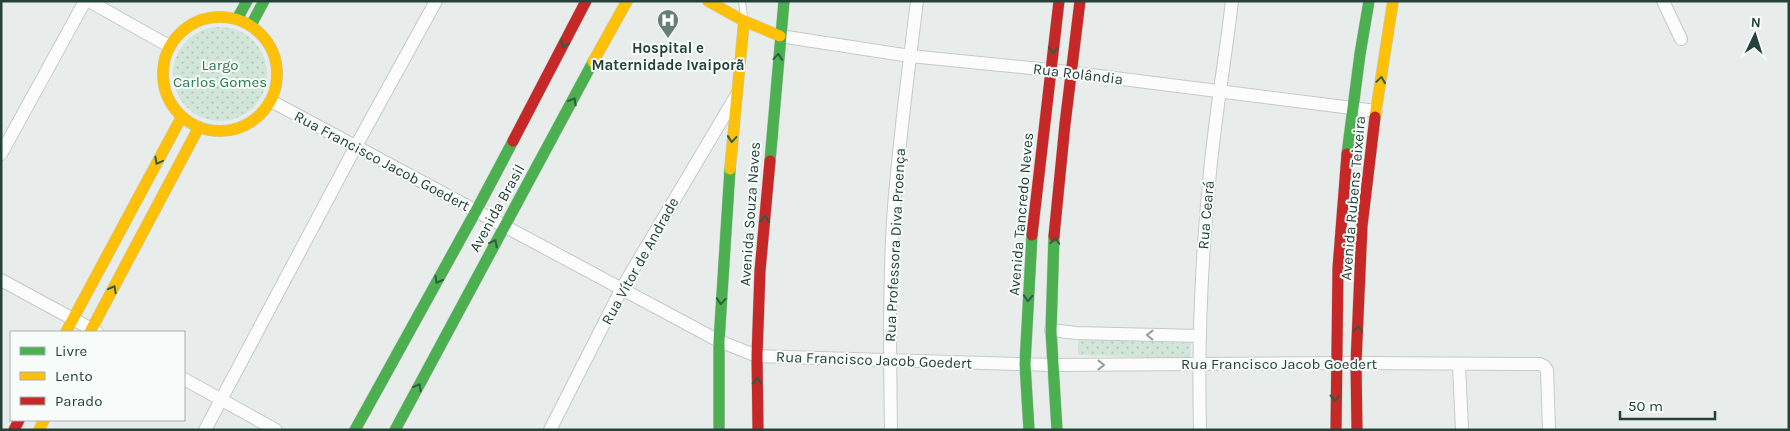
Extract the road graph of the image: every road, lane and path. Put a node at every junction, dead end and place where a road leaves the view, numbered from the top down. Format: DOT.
graph roads {
  1 [pos="87,1"];
  2 [pos="247,1"];
  3 [pos="264,1"];
  4 [pos="436,1"];
  5 [pos="586,1"];
  6 [pos="627,1"];
  7 [pos="708,1"];
  8 [pos="742,1"];
  9 [pos="784,1"];
  10 [pos="917,1"];
  11 [pos="1059,1"];
  12 [pos="1080,1"];
  13 [pos="1232,1"];
  14 [pos="1369,1"];
  15 [pos="1393,1"];
  16 [pos="1663,1"];
  17 [pos="237,19"];
  18 [pos="744,21"];
  19 [pos="251,25"];
  20 [pos="780,36"];
  21 [pos="1681,39"];
  22 [pos="169,46"];
  23 [pos="910,56"];
  24 [pos="1051,70"];
  25 [pos="1070,73"];
  26 [pos="1219,92"];
  27 [pos="736,96"];
  28 [pos="271,101"];
  29 [pos="1352,109"];
  30 [pos="1376,111"];
  31 [pos="181,118"];
  32 [pos="199,127"];
  33 [pos="356,146"];
  34 [pos="1,154"];
  35 [pos="476,211"];
  36 [pos="504,226"];
  37 [pos="1,280"];
  38 [pos="622,288"];
  39 [pos="73,319"];
  40 [pos="1052,330"];
  41 [pos="67,331"];
  42 [pos="93,331"];
  43 [pos="1199,336"];
  44 [pos="718,341"];
  45 [pos="757,356"];
  46 [pos="890,360"];
  47 [pos="1356,363"];
  48 [pos="1025,364"];
  49 [pos="1335,364"];
  50 [pos="1052,365"];
  51 [pos="1198,365"];
  52 [pos="1460,365"];
  53 [pos="185,380"];
  54 [pos="221,400"];
  55 [pos="204,430"];
  56 [pos="276,430"];
  57 [pos="354,430"];
  58 [pos="395,430"];
  59 [pos="550,430"];
  60 [pos="719,430"];
  61 [pos="758,430"];
  62 [pos="891,430"];
  63 [pos="1029,430"];
  64 [pos="1057,430"];
  65 [pos="1200,430"];
  66 [pos="1336,430"];
  67 [pos="1357,430"];
  68 [pos="1462,430"];
  69 [pos="1550,430"];
  1 -- 22 [label="street"];
  1 -- 34 [label="street"];
  2 -- 17 [label="street"];
  3 -- 19 [label="street"];
  4 -- 33 [label="street"];
  5 -- 35 [label="street, Avenida Brasil, one-way"];
  36 -- 6 [label="street, Avenida Brasil, one-way"];
  7 -- 18 [label="street"];
  8 -- 18 [label="lane"];
  9 -- 20 [label="street, Avenida Souza Naves"];
  10 -- 23 [label="street, Rua Professora Diva Proença"];
  11 -- 24 [label="street, Avenida Tancredo Neves, one-way"];
  12 -- 25 [label="street"];
  13 -- 26 [label="street, Rua Ceará"];
  14 -- 29 [label="street, Avenida Rubens Teixeira"];
  30 -- 15 [label="street, Avenida Rubens Teixeira, one-way"];
  16 -- 21 [label="street"];
  17 -- 19 [label="street"];
  17 -- 22 [label="street"];
  18 -- 20 [label="street"];
  18 -- 27 [label="street, Avenida Souza Naves"];
  19 -- 28 [label="street"];
  20 -- 23 [label="street, Rua Rolândia"];
  45 -- 20 [label="street, Avenida Souza Naves, one-way"];
  22 -- 31 [label="street"];
  23 -- 24 [label="street, Rua Rolândia"];
  23 -- 46 [label="street, Rua Professora Diva Proença"];
  24 -- 25 [label="street, Rua Rolândia"];
  24 -- 48 [label="street, Avenida Tancredo Neves, one-way"];
  25 -- 26 [label="street, Rua Rolândia"];
  40 -- 25 [label="street, one-way"];
  26 -- 29 [label="street, Rua Rolândia"];
  26 -- 43 [label="street, Rua Ceará"];
  27 -- 38 [label="street, Rua Vítor de Andrade"];
  27 -- 44 [label="street, Avenida Souza Naves, one-way"];
  28 -- 32 [label="street"];
  28 -- 33 [label="street, Rua Francisco Jacob Goedert"];
  29 -- 30 [label="street, Rua Rolândia"];
  29 -- 49 [label="street, Avenida Rubens Teixeira"];
  47 -- 30 [label="street, Avenida Rubens Teixeira, one-way"];
  31 -- 32 [label="street"];
  31 -- 39 [label="street, one-way"];
  42 -- 32 [label="street, one-way"];
  33 -- 35 [label="street, Rua Francisco Jacob Goedert"];
  33 -- 54 [label="street"];
  35 -- 36 [label="street, Rua Francisco Jacob Goedert"];
  35 -- 57 [label="street, Avenida Brasil, one-way"];
  36 -- 38 [label="street, Rua Francisco Jacob Goedert"];
  58 -- 36 [label="street, Avenida Brasil, one-way"];
  37 -- 39 [label="street"];
  38 -- 44 [label="street, Rua Francisco Jacob Goedert"];
  38 -- 59 [label="street, Rua Vítor de Andrade"];
  39 -- 41 [label="street"];
  39 -- 42 [label="street"];
  43 -- 40 [label="street, Rua Francisco Jacob Goedert, one-way"];
  40 -- 50 [label="street"];
  43 -- 51 [label="street, Rua Ceará"];
  44 -- 45 [label="street, Rua Francisco Jacob Goedert"];
  44 -- 60 [label="street, Avenida Souza Naves"];
  45 -- 46 [label="street, Rua Francisco Jacob Goedert"];
  61 -- 45 [label="street, Avenida Souza Naves, one-way"];
  46 -- 48 [label="street, Rua Francisco Jacob Goedert"];
  46 -- 62 [label="street, Rua Professora Diva Proença"];
  47 -- 49 [label="street, Rua Francisco Jacob Goedert"];
  47 -- 52 [label="street, Rua Francisco Jacob Goedert"];
  47 -- 67 [label="street, Avenida Rubens Teixeira"];
  48 -- 50 [label="street, Rua Francisco Jacob Goedert"];
  48 -- 63 [label="street, Avenida Tancredo Neves"];
  49 -- 51 [label="street, Rua Francisco Jacob Goedert"];
  49 -- 66 [label="street, Avenida Rubens Teixeira, one-way"];
  50 -- 51 [label="street, Rua Francisco Jacob Goedert, one-way"];
  50 -- 64 [label="street"];
  51 -- 65 [label="street, Rua Ceará"];
  52 -- 68 [label="street"];
  52 -- 69 [label="street, Rua Francisco Jacob Goedert"];
  53 -- 54 [label="street"];
  54 -- 55 [label="street"];
  54 -- 56 [label="street"];
}
